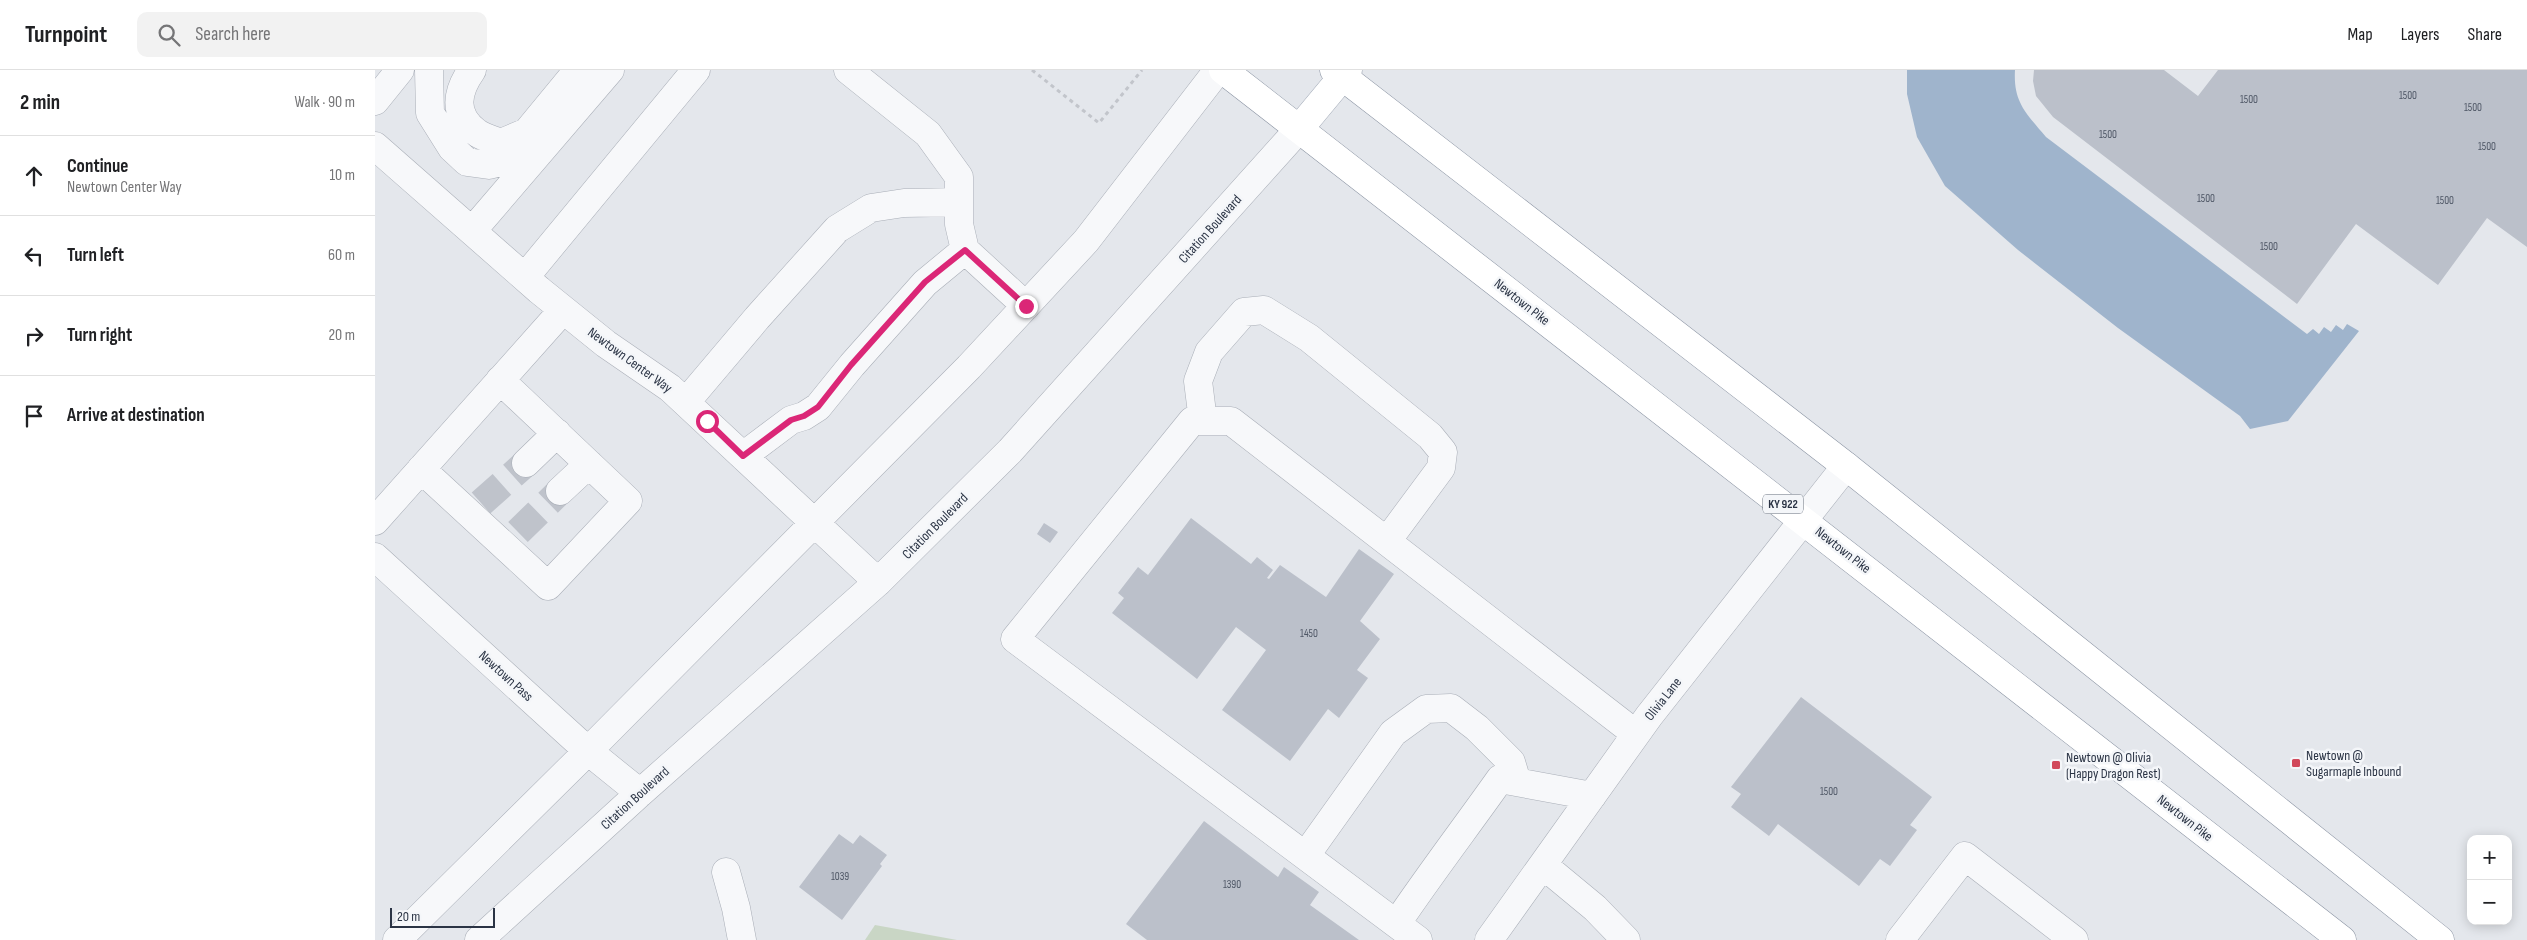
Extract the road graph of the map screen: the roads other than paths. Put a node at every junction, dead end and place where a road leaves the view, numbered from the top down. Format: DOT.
graph roads {
  1 [pos="401,70"];
  2 [pos="429,70"];
  3 [pos="472,70"];
  4 [pos="578,70"];
  5 [pos="611,70"];
  6 [pos="695,70"];
  7 [pos="848,70"];
  8 [pos="1218,70"];
  9 [pos="1223,70"];
  10 [pos="1342,72"];
  11 [pos="375,101"];
  12 [pos="1299,129"];
  13 [pos="375,146"];
  14 [pos="539,153"];
  15 [pos="959,202"];
  16 [pos="472,231"];
  17 [pos="965,250"];
  18 [pos="525,277"];
  19 [pos="1026,306"];
  20 [pos="563,310"];
  21 [pos="500,380"];
  22 [pos="686,402"];
  23 [pos="1203,421"];
  24 [pos="557,433"];
  25 [pos="743,456"];
  26 [pos="526,463"];
  27 [pos="589,464"];
  28 [pos="1846,466"];
  29 [pos="421,469"];
  30 [pos="560,491"];
  31 [pos="1805,520"];
  32 [pos="375,521"];
  33 [pos="814,524"];
  34 [pos="1387,541"];
  35 [pos="375,557"];
  36 [pos="878,582"];
  37 [pos="1636,734"];
  38 [pos="588,751"];
  39 [pos="1517,782"];
  40 [pos="640,793"];
  41 [pos="1592,796"];
  42 [pos="1306,855"];
  43 [pos="1543,865"];
  44 [pos="726,872"];
  45 [pos="1408,932"];
  46 [pos="397,940"];
  47 [pos="479,940"];
  48 [pos="741,940"];
  49 [pos="1489,940"];
  50 [pos="1626,940"];
  51 [pos="1900,940"];
  52 [pos="2074,940"];
  53 [pos="2342,940"];
  54 [pos="2440,940"];
  1 -- 11 [label="street"];
  2 -- 14 [label="street"];
  3 -- 4 [label="street"];
  5 -- 14 [label="street"];
  6 -- 18 [label="street"];
  7 -- 15 [label="street"];
  8 -- 19 [label="street"];
  9 -- 12 [label="main road, Newtown Pike / KY 922"];
  10 -- 12 [label="main road, Citation Boulevard"];
  10 -- 28 [label="main road"];
  12 -- 31 [label="main road, Newtown Pike / KY 922"];
  12 -- 36 [label="street, Citation Boulevard"];
  13 -- 16 [label="street, Newtown Center Way"];
  14 -- 16 [label="street"];
  15 -- 17 [label="street"];
  15 -- 22 [label="street"];
  16 -- 18 [label="street, Newtown Center Way"];
  17 -- 19 [label="street"];
  17 -- 25 [label="street"];
  18 -- 20 [label="street, Newtown Center Way"];
  19 -- 33 [label="street"];
  20 -- 21 [label="street"];
  20 -- 22 [label="street, Newtown Center Way"];
  21 -- 24 [label="street"];
  21 -- 29 [label="street"];
  22 -- 25 [label="street, Newtown Center Way"];
  23 -- 34 [label="street"];
  23 -- 34 [label="street"];
  23 -- 42 [label="street"];
  24 -- 26 [label="street"];
  24 -- 27 [label="street"];
  25 -- 33 [label="street, Newtown Center Way"];
  27 -- 29 [label="street"];
  27 -- 30 [label="street"];
  28 -- 31 [label="street, Olivia Lane"];
  28 -- 54 [label="main road"];
  29 -- 32 [label="street"];
  31 -- 37 [label="street, Olivia Lane"];
  31 -- 53 [label="main road, Newtown Pike / KY 922"];
  33 -- 36 [label="street, Newtown Center Way"];
  33 -- 38 [label="street"];
  34 -- 37 [label="street"];
  35 -- 38 [label="street, Newtown Pass"];
  36 -- 40 [label="street, Citation Boulevard"];
  37 -- 41 [label="street, Olivia Lane"];
  38 -- 40 [label="street, Newtown Pass"];
  38 -- 46 [label="street"];
  39 -- 41 [label="street"];
  39 -- 42 [label="street"];
  39 -- 45 [label="street"];
  40 -- 47 [label="street, Citation Boulevard"];
  41 -- 43 [label="street, Olivia Lane"];
  42 -- 45 [label="street"];
  43 -- 49 [label="street, Olivia Lane"];
  43 -- 50 [label="street"];
  44 -- 48 [label="street"];
  51 -- 52 [label="street"];
}
